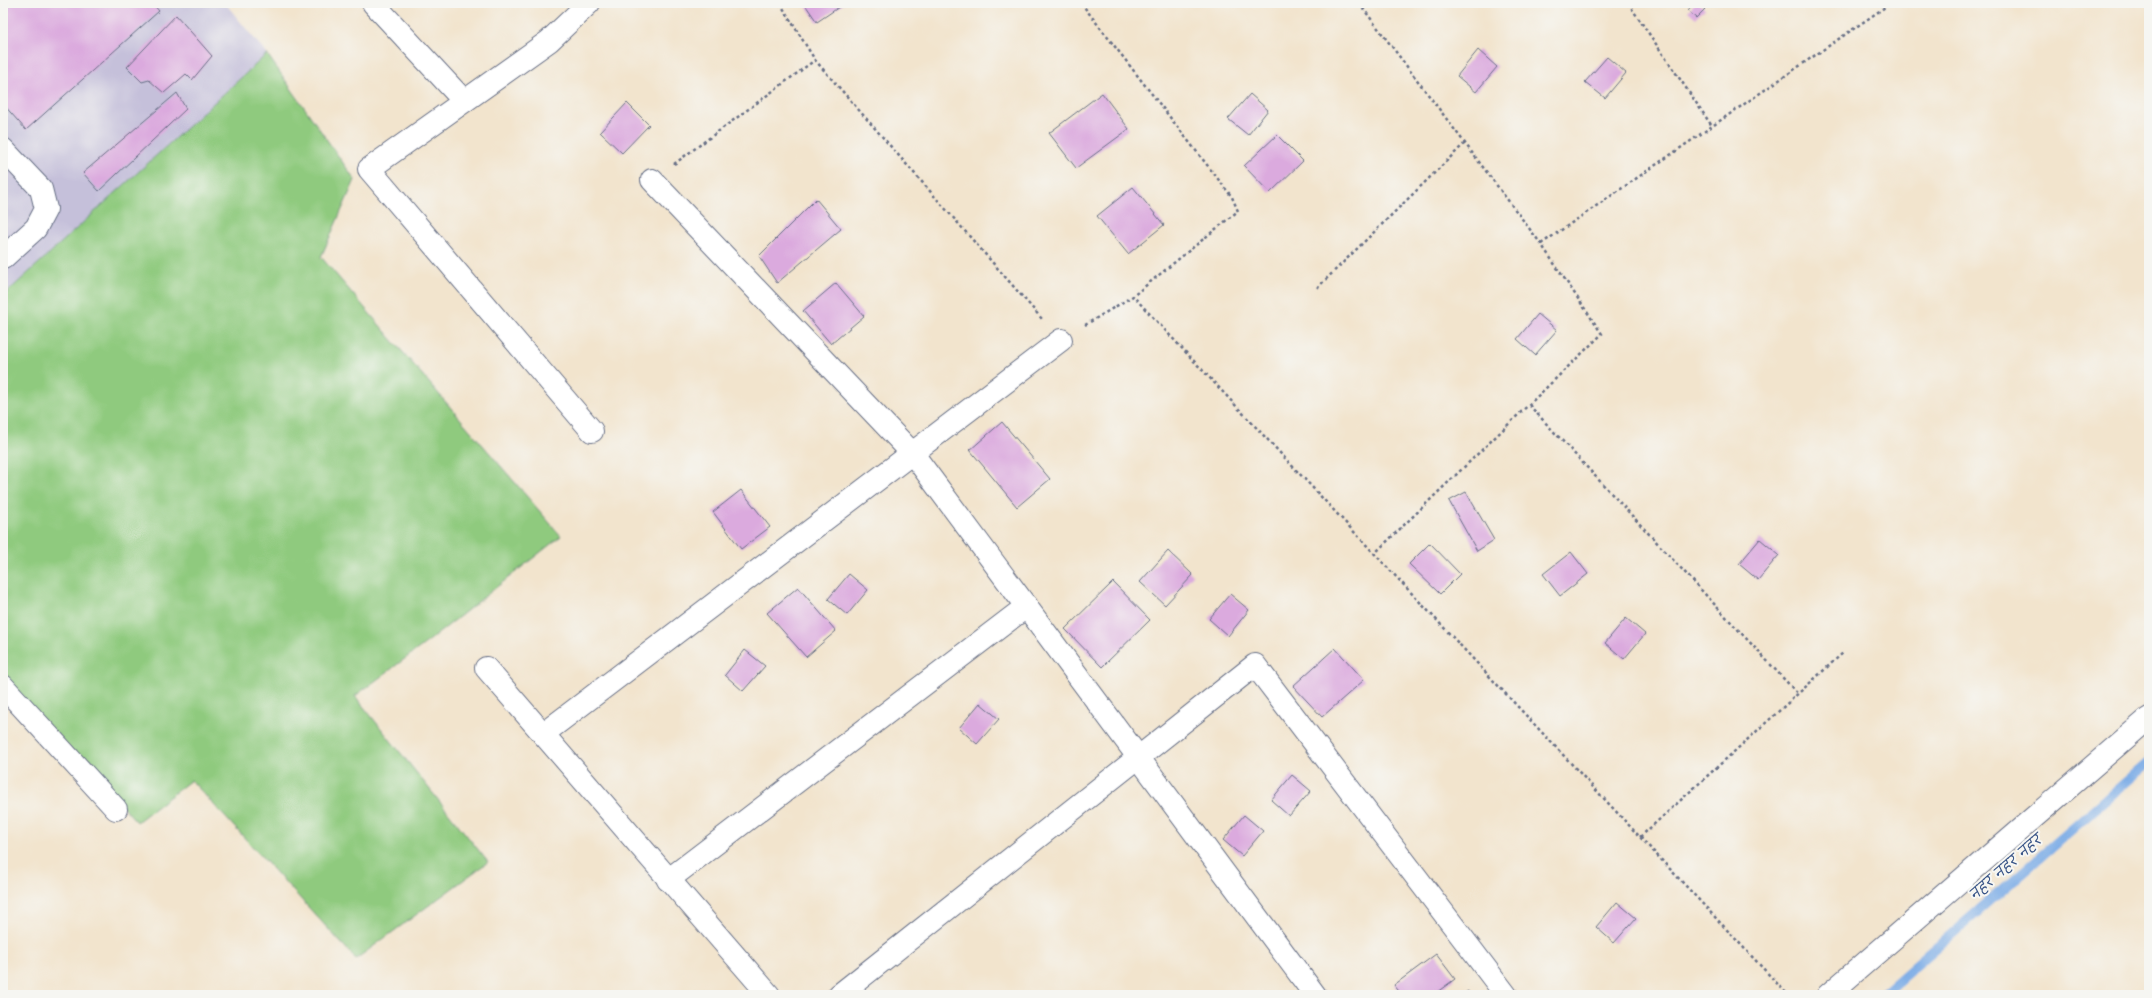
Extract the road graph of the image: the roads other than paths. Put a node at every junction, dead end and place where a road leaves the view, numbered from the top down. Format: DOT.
graph roads {
  1 [pos="373,3"];
  2 [pos="589,3"];
  3 [pos="464,101"];
  4 [pos="3,149"];
  5 [pos="652,180"];
  6 [pos="3,258"];
  7 [pos="1061,340"];
  8 [pos="592,431"];
  9 [pos="913,454"];
  10 [pos="1027,606"];
  11 [pos="486,668"];
  12 [pos="3,686"];
  13 [pos="2149,718"];
  14 [pos="543,734"];
  15 [pos="1140,756"];
  16 [pos="116,809"];
  17 [pos="668,880"];
  18 [pos="769,995"];
  19 [pos="839,995"];
  20 [pos="1315,995"];
  21 [pos="1506,995"];
  22 [pos="1828,995"];
  1 -- 3 [label="street"];
  2 -- 3 [label="street"];
  3 -- 8 [label="street"];
  4 -- 6 [label="street"];
  5 -- 9 [label="street"];
  7 -- 9 [label="street"];
  9 -- 10 [label="street"];
  9 -- 14 [label="street"];
  10 -- 15 [label="street"];
  10 -- 17 [label="street"];
  11 -- 14 [label="street"];
  12 -- 16 [label="street"];
  13 -- 22 [label="street"];
  14 -- 17 [label="street"];
  15 -- 19 [label="street"];
  15 -- 20 [label="street"];
  15 -- 21 [label="street"];
  17 -- 18 [label="street"];
}
